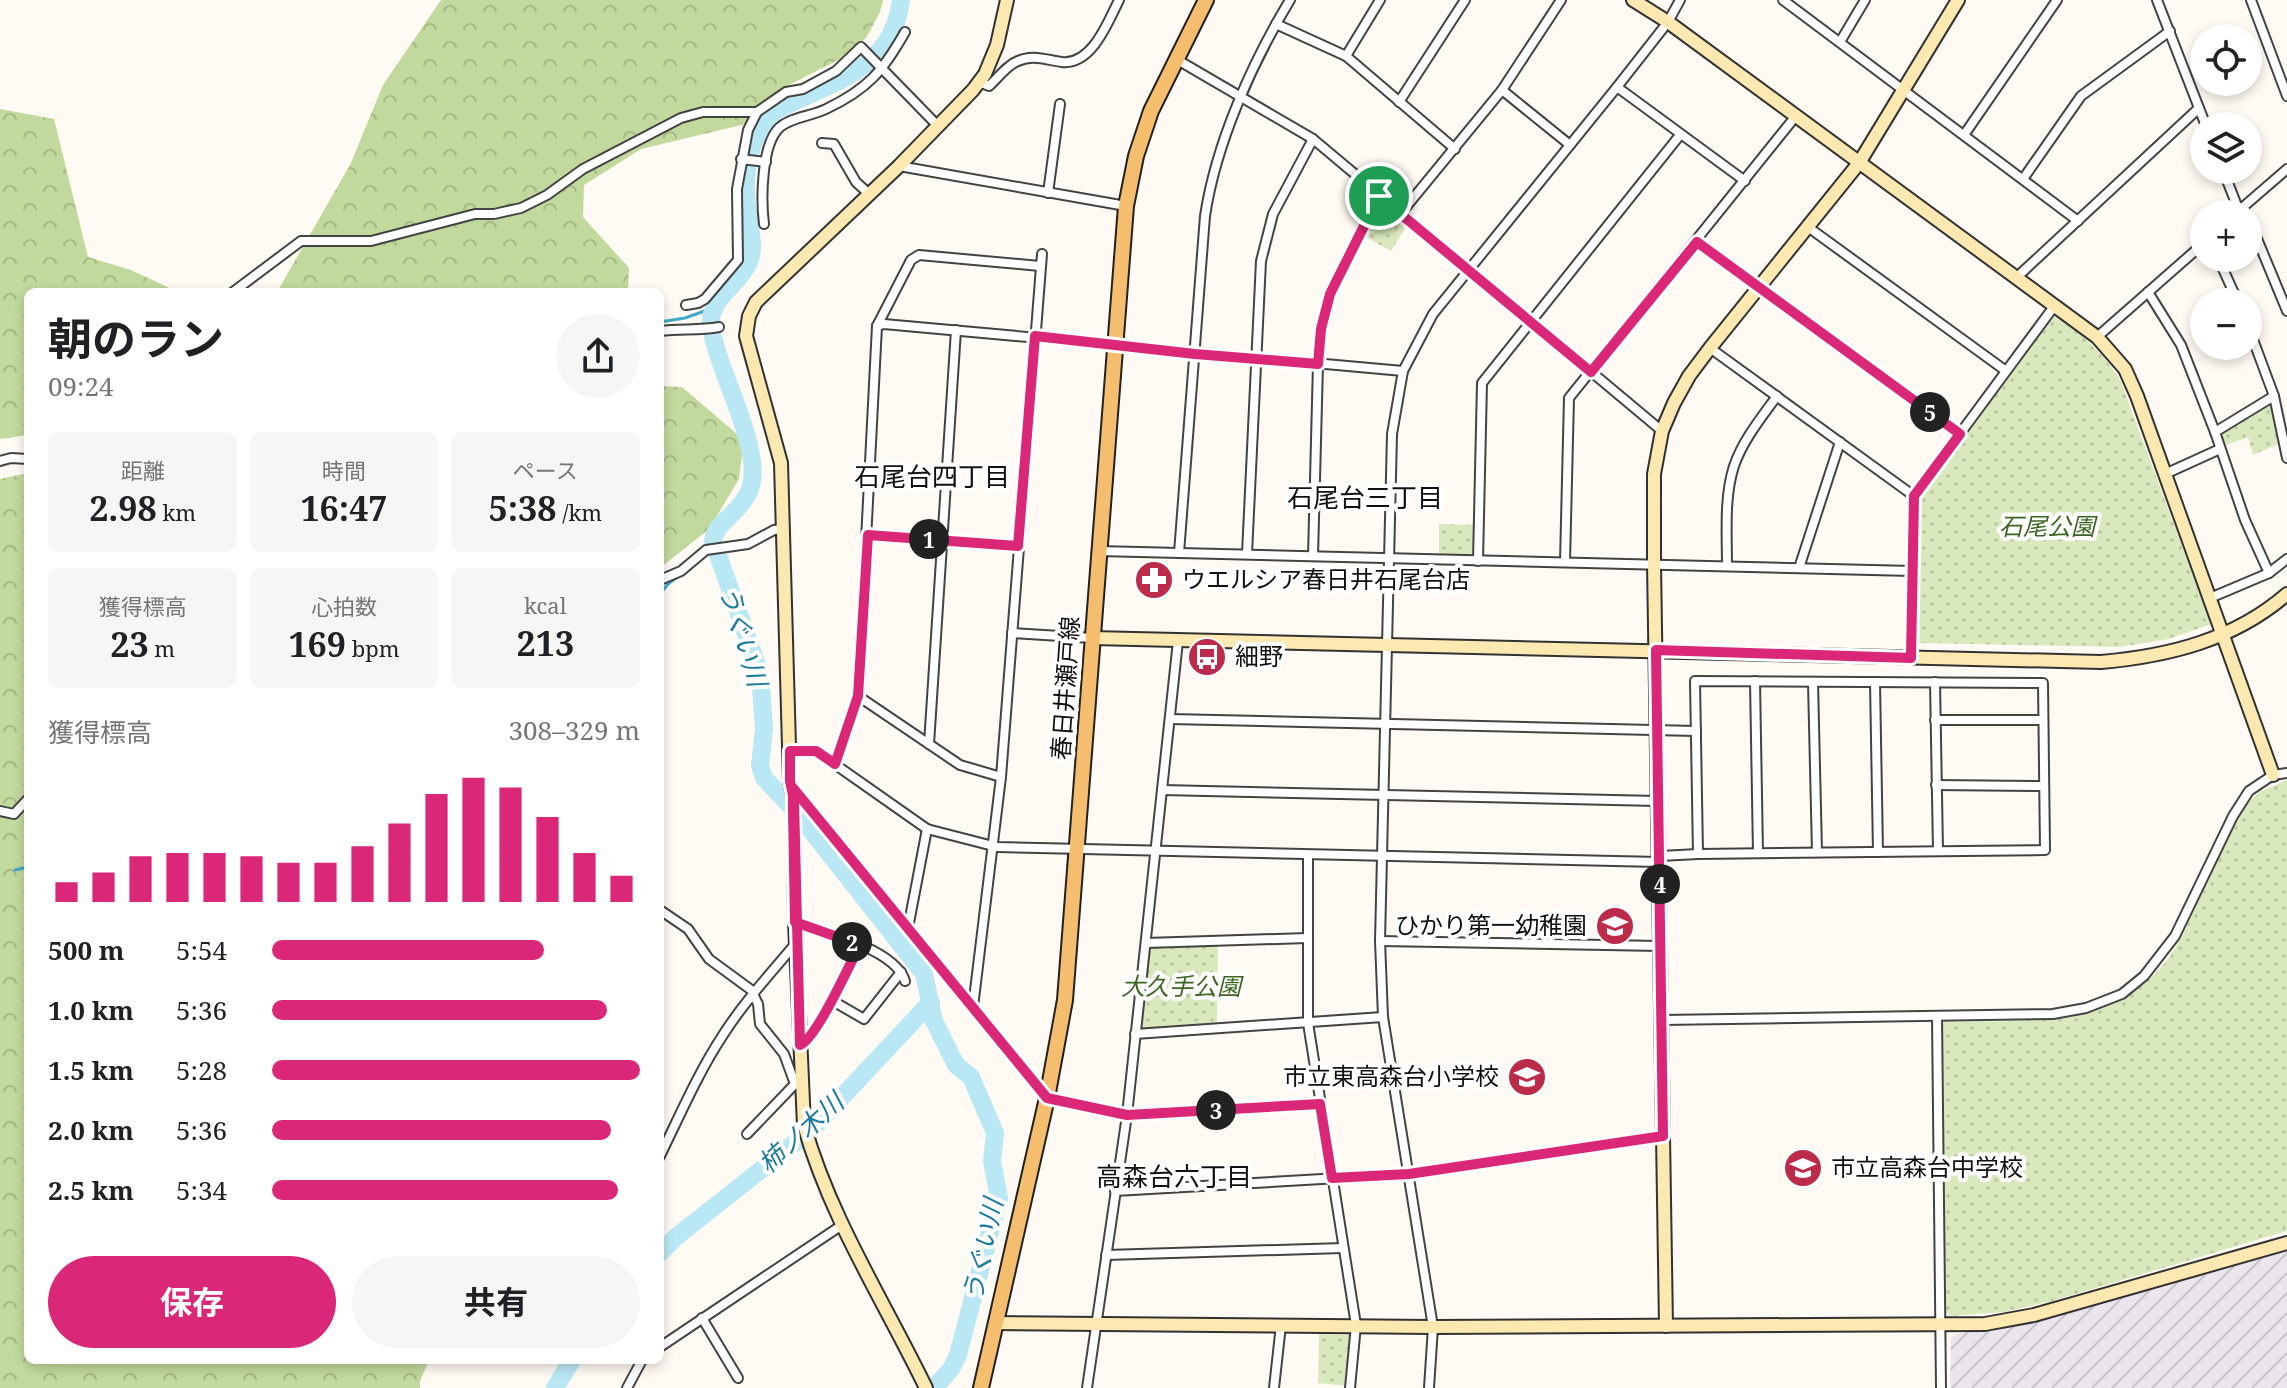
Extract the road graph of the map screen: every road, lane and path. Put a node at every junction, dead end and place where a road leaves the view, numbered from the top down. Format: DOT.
graph roads {
  1 [pos="1007,0"];
  2 [pos="1119,0"];
  3 [pos="1206,0"];
  4 [pos="1290,0"];
  5 [pos="1380,0"];
  6 [pos="1465,0"];
  7 [pos="1561,0"];
  8 [pos="1633,0"];
  9 [pos="1680,0"];
  10 [pos="1783,0"];
  11 [pos="1865,0"];
  12 [pos="1958,0"];
  13 [pos="2057,0"];
  14 [pos="2157,0"];
  15 [pos="2251,0"];
  16 [pos="1668,22"];
  17 [pos="1276,24"];
  18 [pos="2170,31"];
  19 [pos="905,32"];
  20 [pos="1840,42"];
  21 [pos="1346,56"];
  22 [pos="1176,59"];
  23 [pos="883,67"];
  24 [pos="979,82"];
  25 [pos="1617,87"];
  26 [pos="1502,90"];
  27 [pos="1903,90"];
  28 [pos="2287,96"];
  29 [pos="1242,98"];
  30 [pos="1399,102"];
  31 [pos="1060,104"];
  32 [pos="2199,108"];
  33 [pos="757,112"];
  34 [pos="2201,112"];
  35 [pos="1795,117"];
  36 [pos="938,126"];
  37 [pos="1680,135"];
  38 [pos="1964,135"];
  39 [pos="1313,139"];
  40 [pos="822,143"];
  41 [pos="1570,145"];
  42 [pos="1455,149"];
  43 [pos="741,159"];
  44 [pos="766,162"];
  45 [pos="1859,163"];
  46 [pos="899,166"];
  47 [pos="2287,169"];
  48 [pos="2023,179"];
  49 [pos="1745,181"];
  50 [pos="868,193"];
  51 [pos="1048,193"];
  52 [pos="1379,196"];
  53 [pos="2255,200"];
  54 [pos="1126,206"];
  55 [pos="1401,213"];
  56 [pos="2078,221"];
  57 [pos="764,224"];
  58 [pos="1808,227"];
  59 [pos="1697,242"];
  60 [pos="1042,254"];
  61 [pos="2190,255"];
  62 [pos="2262,257"];
  63 [pos="1040,266"];
  64 [pos="1469,268"];
  65 [pos="2017,277"];
  66 [pos="238,288"];
  67 [pos="1759,288"];
  68 [pos="2148,292"];
  69 [pos="686,305"];
  70 [pos="2055,305"];
  71 [pos="2287,311"];
  72 [pos="1531,321"];
  73 [pos="877,326"];
  74 [pos="719,327"];
  75 [pos="956,330"];
  76 [pos="664,331"];
  77 [pos="1035,336"];
  78 [pos="2097,337"];
  79 [pos="1114,345"];
  80 [pos="1710,348"];
  81 [pos="1195,354"];
  82 [pos="1256,359"];
  83 [pos="2261,360"];
  84 [pos="1318,364"];
  85 [pos="1403,371"];
  86 [pos="2006,371"];
  87 [pos="1591,372"];
  88 [pos="1777,396"];
  89 [pos="2274,396"];
  90 [pos="1662,431"];
  91 [pos="2215,432"];
  92 [pos="1960,434"];
  93 [pos="1840,442"];
  94 [pos="2220,449"];
  95 [pos="24,458"];
  96 [pos="2287,458"];
  97 [pos="0,461"];
  98 [pos="2165,474"];
  99 [pos="1914,496"];
  100 [pos="783,529"];
  101 [pos="868,535"];
  102 [pos="943,540"];
  103 [pos="1018,546"];
  104 [pos="1098,551"];
  105 [pos="1179,553"];
  106 [pos="1247,554"];
  107 [pos="1313,556"];
  108 [pos="1390,558"];
  109 [pos="2287,559"];
  110 [pos="1478,561"];
  111 [pos="1565,562"];
  112 [pos="1654,564"];
  113 [pos="1727,566"];
  114 [pos="1799,568"];
  115 [pos="1913,571"];
  116 [pos="2269,573"];
  117 [pos="664,578"];
  118 [pos="2287,594"];
  119 [pos="2210,598"];
  120 [pos="1012,633"];
  121 [pos="2223,635"];
  122 [pos="1092,638"];
  123 [pos="1178,641"];
  124 [pos="1387,645"];
  125 [pos="1656,650"];
  126 [pos="1911,658"];
  127 [pos="1755,681"];
  128 [pos="1813,682"];
  129 [pos="1875,682"];
  130 [pos="1935,682"];
  131 [pos="858,696"];
  132 [pos="1170,719"];
  133 [pos="1935,720"];
  134 [pos="2043,720"];
  135 [pos="1385,725"];
  136 [pos="1657,729"];
  137 [pos="1696,731"];
  138 [pos="929,744"];
  139 [pos="790,751"];
  140 [pos="835,764"];
  141 [pos="2287,773"];
  142 [pos="2273,775"];
  143 [pos="1001,777"];
  144 [pos="1936,785"];
  145 [pos="2043,786"];
  146 [pos="1162,790"];
  147 [pos="1384,794"];
  148 [pos="793,800"];
  149 [pos="1657,801"];
  150 [pos="24,803"];
  151 [pos="0,811"];
  152 [pos="927,829"];
  153 [pos="993,846"];
  154 [pos="1075,850"];
  155 [pos="1155,851"];
  156 [pos="1938,851"];
  157 [pos="1817,852"];
  158 [pos="1878,852"];
  159 [pos="1758,853"];
  160 [pos="1698,854"];
  161 [pos="1308,855"];
  162 [pos="1382,856"];
  163 [pos="1660,859"];
  164 [pos="664,913"];
  165 [pos="795,922"];
  166 [pos="908,928"];
  167 [pos="1307,938"];
  168 [pos="1380,941"];
  169 [pos="796,943"];
  170 [pos="1146,943"];
  171 [pos="860,945"];
  172 [pos="1660,946"];
  173 [pos="754,993"];
  174 [pos="831,1000"];
  175 [pos="973,1007"];
  176 [pos="1937,1016"];
  177 [pos="1383,1017"];
  178 [pos="1662,1020"];
  179 [pos="1308,1023"];
  180 [pos="1135,1034"];
  181 [pos="800,1045"];
  182 [pos="798,1084"];
  183 [pos="1047,1098"];
  184 [pos="1320,1104"];
  185 [pos="1127,1115"];
  186 [pos="747,1134"];
  187 [pos="1663,1136"];
  188 [pos="664,1148"];
  189 [pos="1409,1174"];
  190 [pos="1332,1178"];
  191 [pos="1115,1191"];
  192 [pos="842,1225"];
  193 [pos="2287,1243"];
  194 [pos="1343,1248"];
  195 [pos="1106,1255"];
  196 [pos="702,1318"];
  197 [pos="995,1323"];
  198 [pos="1096,1323"];
  199 [pos="1281,1325"];
  200 [pos="1356,1325"];
  201 [pos="1940,1325"];
  202 [pos="1666,1326"];
  203 [pos="1433,1327"];
  204 [pos="664,1344"];
  205 [pos="639,1364"];
  206 [pos="738,1378"];
  207 [pos="627,1388"];
  208 [pos="926,1388"];
  209 [pos="981,1388"];
  210 [pos="1087,1388"];
  211 [pos="1274,1388"];
  212 [pos="1350,1388"];
  213 [pos="1429,1388"];
  214 [pos="1941,1388"];
  1 -- 24 [label="street"];
  2 -- 24 [label="street"];
  3 -- 22 [label="main road, 春日井瀬戸線"];
  4 -- 17 [label="street"];
  5 -- 21 [label="street"];
  6 -- 30 [label="street"];
  7 -- 26 [label="street"];
  8 -- 16 [label="street"];
  9 -- 16 [label="street"];
  10 -- 20 [label="street"];
  11 -- 20 [label="street"];
  12 -- 27 [label="street"];
  13 -- 38 [label="street"];
  14 -- 18 [label="street"];
  15 -- 28 [label="street"];
  16 -- 25 [label="street"];
  16 -- 35 [label="street"];
  17 -- 21 [label="street"];
  17 -- 29 [label="street"];
  18 -- 32 [label="street"];
  18 -- 48 [label="street"];
  19 -- 23 [label="street"];
  20 -- 27 [label="street"];
  21 -- 30 [label="street"];
  22 -- 29 [label="street"];
  22 -- 54 [label="main road, 春日井瀬戸線"];
  23 -- 33 [label="street"];
  23 -- 36 [label="street"];
  23 -- 44 [label="street"];
  24 -- 36 [label="street"];
  25 -- 37 [label="street"];
  25 -- 41 [label="street"];
  26 -- 41 [label="street"];
  26 -- 42 [label="street"];
  27 -- 38 [label="street"];
  27 -- 45 [label="street"];
  29 -- 39 [label="street"];
  29 -- 81 [label="street"];
  30 -- 42 [label="street"];
  31 -- 51 [label="street"];
  32 -- 34 [label="street"];
  32 -- 56 [label="street"];
  33 -- 43 [label="street"];
  33 -- 66 [label="street"];
  35 -- 45 [label="street"];
  35 -- 49 [label="street"];
  36 -- 46 [label="street"];
  37 -- 49 [label="street"];
  37 -- 72 [label="street"];
  38 -- 48 [label="street"];
  39 -- 52 [label="street"];
  39 -- 82 [label="street"];
  40 -- 50 [label="street"];
  41 -- 64 [label="street"];
  42 -- 55 [label="street"];
  43 -- 44 [label="street"];
  43 -- 69 [label="street"];
  44 -- 57 [label="street"];
  45 -- 58 [label="street"];
  45 -- 65 [label="street"];
  46 -- 50 [label="street"];
  46 -- 51 [label="street"];
  47 -- 53 [label="street"];
  48 -- 56 [label="street"];
  49 -- 59 [label="street"];
  50 -- 100 [label="street"];
  51 -- 54 [label="street"];
  52 -- 55 [label="street"];
  52 -- 84 [label="street"];
  54 -- 79 [label="main road, 春日井瀬戸線"];
  55 -- 64 [label="street"];
  56 -- 65 [label="street"];
  58 -- 67 [label="street"];
  58 -- 86 [label="street"];
  59 -- 67 [label="street"];
  59 -- 87 [label="street"];
  60 -- 63 [label="street"];
  61 -- 68 [label="street"];
  62 -- 71 [label="street"];
  63 -- 73 [label="street"];
  63 -- 77 [label="street"];
  64 -- 72 [label="street"];
  64 -- 85 [label="street"];
  65 -- 70 [label="street"];
  67 -- 80 [label="street"];
  67 -- 92 [label="street"];
  68 -- 78 [label="street"];
  68 -- 91 [label="street"];
  70 -- 78 [label="street"];
  70 -- 86 [label="street"];
  72 -- 87 [label="street"];
  72 -- 110 [label="street"];
  73 -- 75 [label="street"];
  73 -- 101 [label="street"];
  74 -- 76 [label="street"];
  75 -- 77 [label="street"];
  75 -- 102 [label="street"];
  77 -- 79 [label="street"];
  77 -- 103 [label="street"];
  78 -- 98 [label="street"];
  79 -- 81 [label="street"];
  79 -- 104 [label="main road, 春日井瀬戸線"];
  80 -- 88 [label="street"];
  80 -- 90 [label="street"];
  81 -- 82 [label="street"];
  81 -- 105 [label="street"];
  82 -- 84 [label="street"];
  82 -- 106 [label="street"];
  83 -- 89 [label="street"];
  84 -- 85 [label="street"];
  84 -- 107 [label="street"];
  85 -- 108 [label="street"];
  86 -- 92 [label="street"];
  87 -- 90 [label="street"];
  87 -- 111 [label="street"];
  88 -- 93 [label="street"];
  88 -- 113 [label="street"];
  89 -- 91 [label="street"];
  89 -- 96 [label="street"];
  90 -- 112 [label="street"];
  91 -- 94 [label="street"];
  92 -- 99 [label="street"];
  93 -- 99 [label="street"];
  93 -- 114 [label="street"];
  94 -- 98 [label="street"];
  94 -- 116 [label="street"];
  95 -- 97 [label="street"];
  98 -- 119 [label="street"];
  99 -- 115 [label="street"];
  100 -- 117 [label="street"];
  100 -- 139 [label="street"];
  101 -- 102 [label="street"];
  101 -- 131 [label="street"];
  102 -- 103 [label="street"];
  102 -- 138 [label="street"];
  103 -- 120 [label="street"];
  104 -- 105 [label="street"];
  104 -- 122 [label="main road, 春日井瀬戸線"];
  105 -- 106 [label="street"];
  106 -- 107 [label="street"];
  107 -- 108 [label="street"];
  108 -- 110 [label="street"];
  108 -- 124 [label="street"];
  109 -- 116 [label="street"];
  110 -- 111 [label="street"];
  111 -- 112 [label="street"];
  112 -- 113 [label="street"];
  112 -- 125 [label="street"];
  113 -- 114 [label="street"];
  114 -- 115 [label="street"];
  115 -- 126 [label="street"];
  116 -- 119 [label="street"];
  118 -- 121 [label="street"];
  119 -- 121 [label="street"];
  120 -- 122 [label="street"];
  120 -- 143 [label="street"];
  121 -- 126 [label="street"];
  121 -- 142 [label="street"];
  122 -- 123 [label="street"];
  122 -- 154 [label="main road, 春日井瀬戸線"];
  123 -- 124 [label="street"];
  123 -- 132 [label="street"];
  124 -- 125 [label="street"];
  124 -- 135 [label="street"];
  125 -- 126 [label="street"];
  125 -- 136 [label="street"];
  127 -- 128 [label="street"];
  127 -- 137 [label="street"];
  127 -- 159 [label="street"];
  128 -- 129 [label="street"];
  128 -- 157 [label="street"];
  129 -- 130 [label="street"];
  129 -- 158 [label="street"];
  130 -- 133 [label="street"];
  130 -- 134 [label="street"];
  131 -- 138 [label="street"];
  131 -- 140 [label="street"];
  132 -- 135 [label="street"];
  132 -- 146 [label="street"];
  133 -- 134 [label="street"];
  133 -- 144 [label="street"];
  134 -- 145 [label="street"];
  135 -- 136 [label="street"];
  135 -- 147 [label="street"];
  136 -- 137 [label="street"];
  136 -- 149 [label="street"];
  137 -- 160 [label="street"];
  138 -- 143 [label="street"];
  139 -- 140 [label="street"];
  139 -- 148 [label="street"];
  140 -- 152 [label="street"];
  141 -- 142 [label="street"];
  142 -- 176 [label="street"];
  143 -- 153 [label="street"];
  144 -- 145 [label="street"];
  144 -- 156 [label="street"];
  145 -- 156 [label="street"];
  146 -- 147 [label="street"];
  146 -- 155 [label="street"];
  147 -- 149 [label="street"];
  147 -- 162 [label="street"];
  148 -- 165 [label="street"];
  148 -- 166 [label="street"];
  149 -- 163 [label="street"];
  150 -- 151 [label="street"];
  152 -- 153 [label="street"];
  152 -- 166 [label="street"];
  153 -- 154 [label="street"];
  153 -- 175 [label="street"];
  154 -- 155 [label="street"];
  154 -- 183 [label="main road, 春日井瀬戸線"];
  155 -- 161 [label="street"];
  155 -- 170 [label="street"];
  156 -- 158 [label="street"];
  157 -- 158 [label="street"];
  157 -- 159 [label="street"];
  159 -- 160 [label="street"];
  160 -- 163 [label="street"];
  161 -- 162 [label="street"];
  161 -- 167 [label="street"];
  162 -- 163 [label="street"];
  162 -- 168 [label="street"];
  163 -- 172 [label="street"];
  164 -- 173 [label="street"];
  165 -- 169 [label="street"];
  165 -- 171 [label="street"];
  166 -- 175 [label="street"];
  167 -- 170 [label="street"];
  167 -- 179 [label="street"];
  168 -- 172 [label="street"];
  168 -- 177 [label="street"];
  169 -- 173 [label="street"];
  169 -- 181 [label="street"];
  170 -- 180 [label="street"];
  171 -- 174 [label="street"];
  171 -- 174 [label="street"];
  172 -- 178 [label="street"];
  173 -- 182 [label="street"];
  173 -- 188 [label="street"];
  174 -- 181 [label="street"];
  175 -- 183 [label="street"];
  176 -- 178 [label="street"];
  176 -- 201 [label="street"];
  177 -- 179 [label="street"];
  177 -- 189 [label="street"];
  178 -- 187 [label="street"];
  179 -- 180 [label="street"];
  179 -- 184 [label="street"];
  180 -- 185 [label="street"];
  181 -- 182 [label="street"];
  182 -- 186 [label="street"];
  182 -- 192 [label="street"];
  183 -- 185 [label="street"];
  183 -- 197 [label="main road, 春日井瀬戸線"];
  184 -- 185 [label="street"];
  184 -- 190 [label="street"];
  185 -- 191 [label="street"];
  187 -- 189 [label="street"];
  187 -- 202 [label="street"];
  189 -- 190 [label="street"];
  189 -- 203 [label="street"];
  190 -- 191 [label="street"];
  190 -- 194 [label="street"];
  191 -- 195 [label="street"];
  192 -- 196 [label="street"];
  192 -- 208 [label="street"];
  193 -- 201 [label="street"];
  194 -- 195 [label="street"];
  194 -- 200 [label="street"];
  195 -- 198 [label="street"];
  196 -- 204 [label="street"];
  196 -- 206 [label="street"];
  197 -- 198 [label="street"];
  197 -- 209 [label="main road, 春日井瀬戸線"];
  198 -- 199 [label="street"];
  198 -- 210 [label="street"];
  199 -- 200 [label="street"];
  199 -- 211 [label="street"];
  200 -- 203 [label="street"];
  200 -- 212 [label="street"];
  201 -- 202 [label="street"];
  201 -- 214 [label="street"];
  202 -- 203 [label="street"];
  203 -- 213 [label="street"];
  205 -- 207 [label="street"];
}
